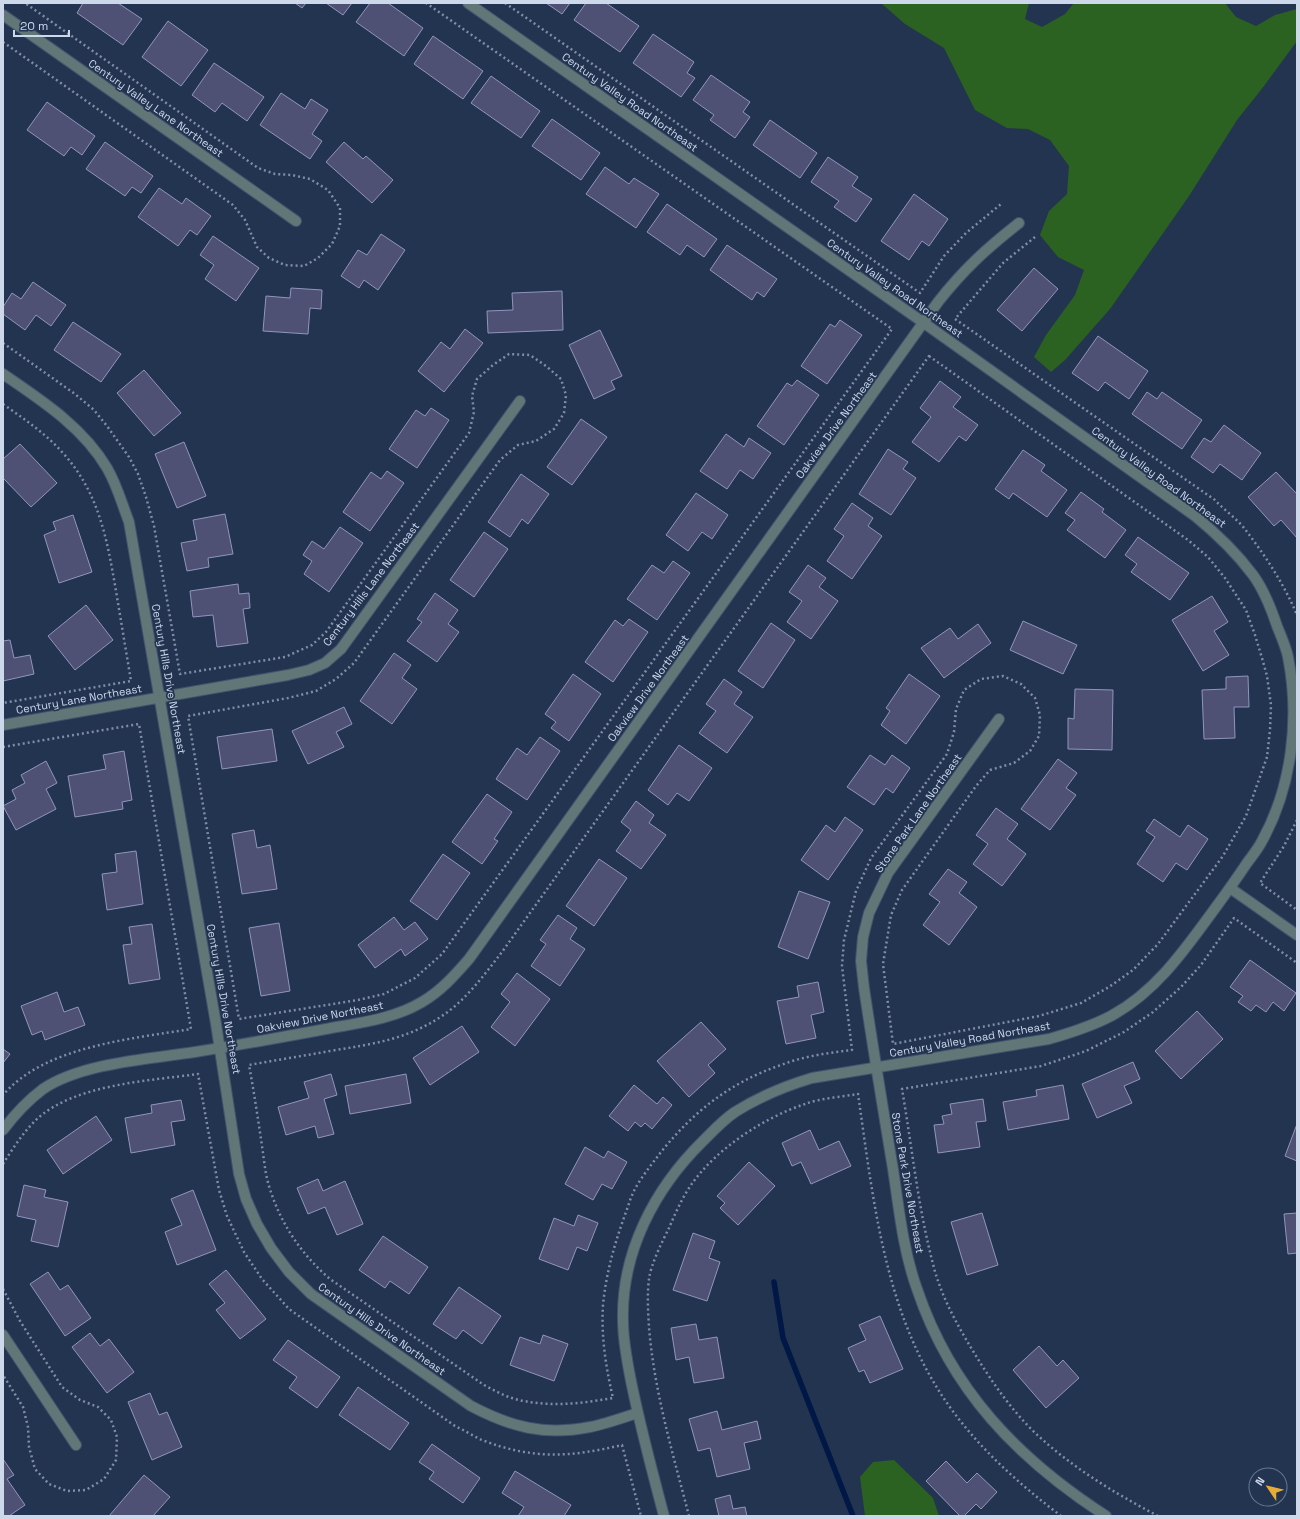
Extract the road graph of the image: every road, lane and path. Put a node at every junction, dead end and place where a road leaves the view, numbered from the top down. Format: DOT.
graph roads {
  1 [pos="426,3"];
  2 [pos="468,3"];
  3 [pos="505,3"];
  4 [pos="3,15"];
  5 [pos="1001,204"];
  6 [pos="296,221"];
  7 [pos="1018,223"];
  8 [pos="1035,237"];
  9 [pos="924,323"];
  10 [pos="929,356"];
  11 [pos="3,374"];
  12 [pos="520,401"];
  13 [pos="3,404"];
  14 [pos="1297,616"];
  15 [pos="1293,656"];
  16 [pos="160,697"];
  17 [pos="3,703"];
  18 [pos="188,716"];
  19 [pos="999,719"];
  20 [pos="3,725"];
  21 [pos="3,747"];
  22 [pos="1297,820"];
  23 [pos="1230,888"];
  24 [pos="1297,910"];
  25 [pos="1234,918"];
  26 [pos="1297,935"];
  27 [pos="1297,963"];
  28 [pos="191,1029"];
  29 [pos="894,1044"];
  30 [pos="220,1048"];
  31 [pos="249,1064"];
  32 [pos="877,1068"];
  33 [pos="198,1074"];
  34 [pos="902,1088"];
  35 [pos="858,1094"];
  36 [pos="3,1130"];
  37 [pos="3,1164"];
  38 [pos="3,1289"];
  39 [pos="3,1335"];
  40 [pos="3,1375"];
  41 [pos="613,1398"];
  42 [pos="637,1413"];
  43 [pos="76,1445"];
  44 [pos="622,1445"];
  45 [pos="641,1516"];
  46 [pos="664,1516"];
  47 [pos="689,1516"];
  48 [pos="1106,1516"];
  49 [pos="1158,1516"];
  1 -- 18 [label="path"];
  2 -- 9 [label="street, Century Valley Road Northeast"];
  3 -- 5 [label="path"];
  4 -- 6 [label="street, Century Valley Lane Northeast"];
  7 -- 9 [label="street, Oakview Drive Northeast"];
  8 -- 14 [label="path"];
  9 -- 15 [label="street, Century Valley Road Northeast"];
  9 -- 30 [label="street, Oakview Drive Northeast"];
  10 -- 29 [label="path"];
  11 -- 16 [label="street, Century Hills Drive Northeast"];
  12 -- 16 [label="street, Century Hills Lane Northeast"];
  13 -- 17 [label="path"];
  15 -- 23 [label="street, Century Valley Road Northeast"];
  16 -- 20 [label="street, Century Lane Northeast"];
  16 -- 30 [label="street, Century Hills Drive Northeast"];
  19 -- 32 [label="street, Stone Park Lane Northeast"];
  21 -- 28 [label="path"];
  22 -- 24 [label="path"];
  23 -- 26 [label="street"];
  23 -- 32 [label="street, Century Valley Road Northeast"];
  25 -- 27 [label="path"];
  30 -- 36 [label="street, Oakview Drive Northeast"];
  30 -- 42 [label="street, Century Hills Drive Northeast"];
  31 -- 41 [label="path"];
  32 -- 42 [label="street, Century Valley Road Northeast"];
  32 -- 48 [label="street, Stone Park Drive Northeast"];
  33 -- 37 [label="path"];
  34 -- 49 [label="path"];
  35 -- 47 [label="path"];
  38 -- 40 [label="path"];
  39 -- 43 [label="street"];
  42 -- 46 [label="street, Century Valley Road Northeast"];
  44 -- 45 [label="path"];
}
